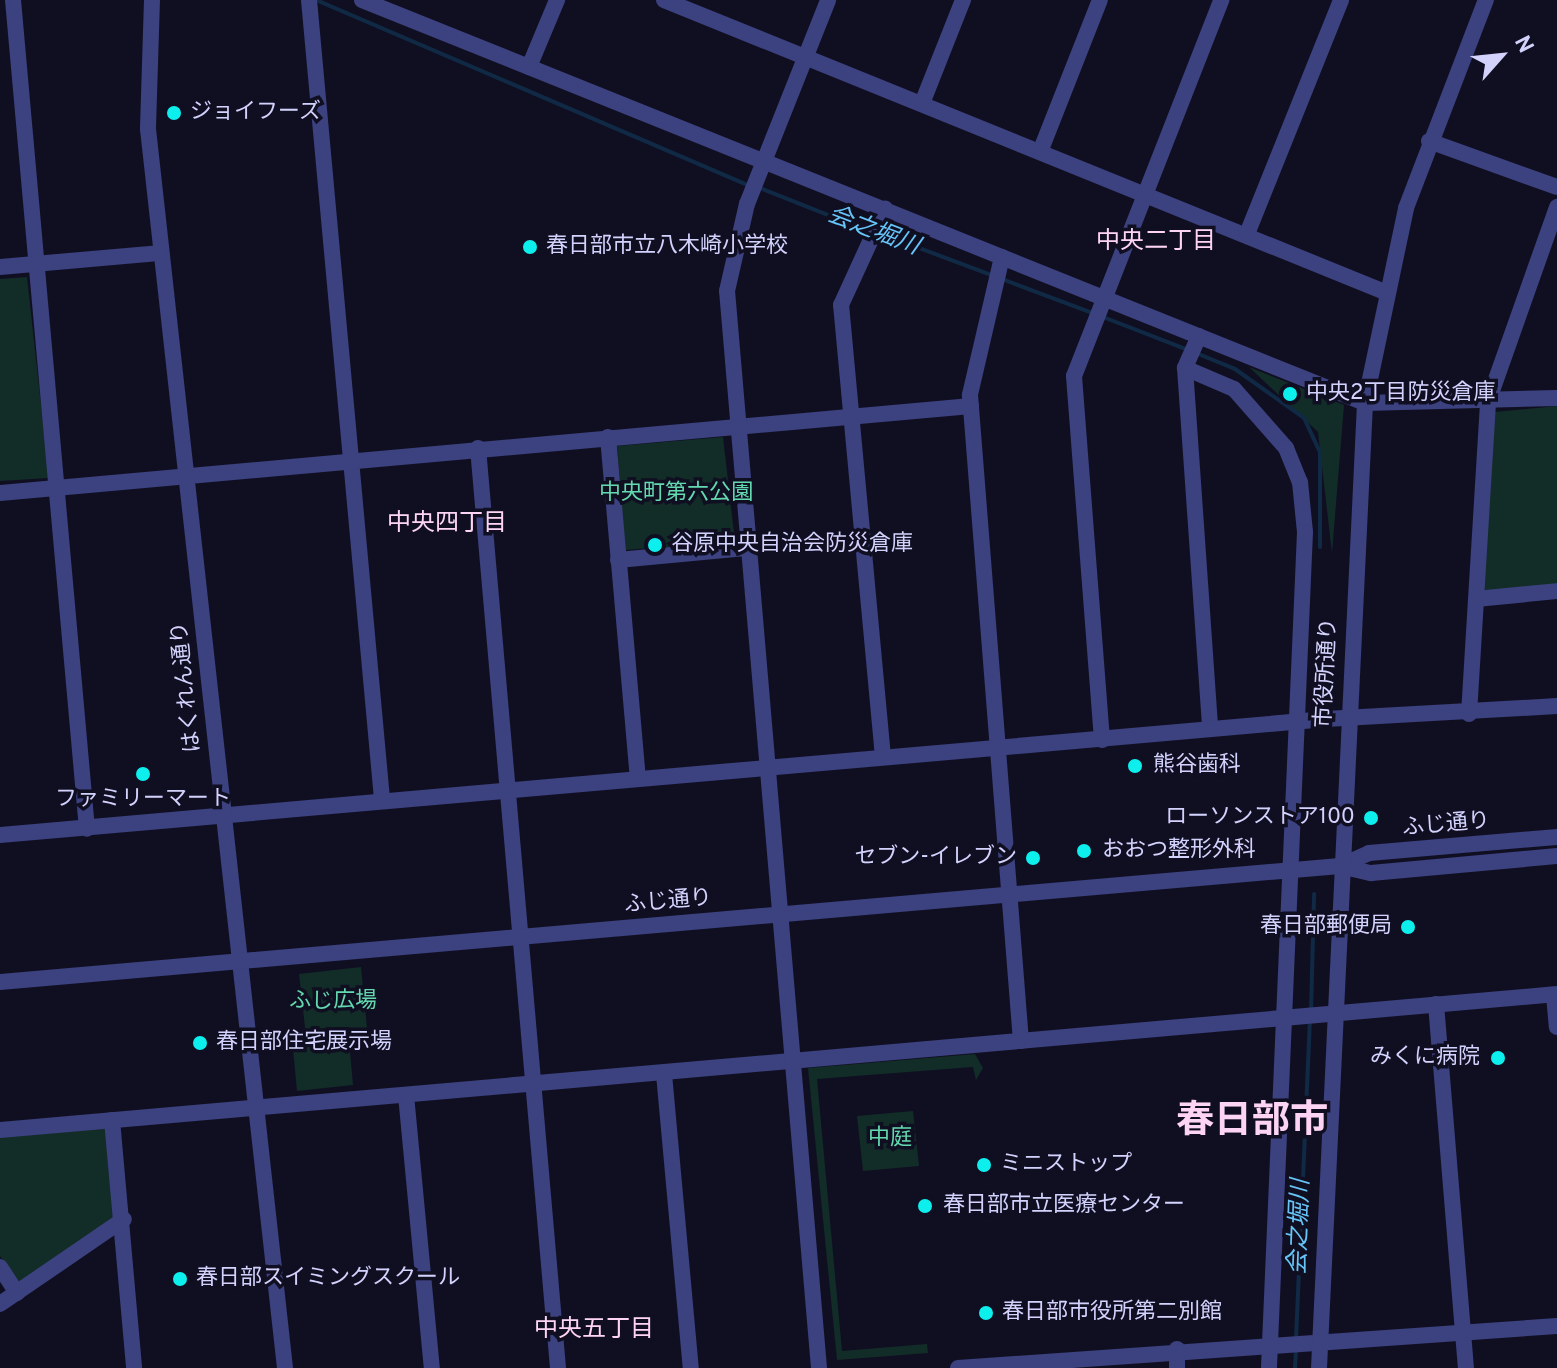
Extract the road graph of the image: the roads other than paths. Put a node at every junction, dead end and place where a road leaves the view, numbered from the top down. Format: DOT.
graph roads {
  1 [pos="13,0"];
  2 [pos="152,0"];
  3 [pos="362,0"];
  4 [pos="557,0"];
  5 [pos="664,0"];
  6 [pos="828,0"];
  7 [pos="963,0"];
  8 [pos="1100,0"];
  9 [pos="1221,0"];
  10 [pos="1341,0"];
  11 [pos="1486,0"];
  12 [pos="310,4"];
  13 [pos="690,5"];
  14 [pos="805,57"];
  15 [pos="529,67"];
  16 [pos="923,101"];
  17 [pos="1429,141"];
  18 [pos="1040,152"];
  19 [pos="761,167"];
  20 [pos="1557,187"];
  21 [pos="1143,192"];
  22 [pos="1557,207"];
  23 [pos="883,214"];
  24 [pos="1247,234"];
  25 [pos="161,253"];
  26 [pos="1001,260"];
  27 [pos="38,264"];
  28 [pos="0,267"];
  29 [pos="1385,292"];
  30 [pos="1101,300"];
  31 [pos="1198,338"];
  32 [pos="1187,364"];
  33 [pos="1557,398"];
  34 [pos="1488,402"];
  35 [pos="1365,403"];
  36 [pos="971,406"];
  37 [pos="851,416"];
  38 [pos="735,426"];
  39 [pos="608,437"];
  40 [pos="478,448"];
  41 [pos="348,462"];
  42 [pos="186,475"];
  43 [pos="58,487"];
  44 [pos="0,493"];
  45 [pos="745,548"];
  46 [pos="618,560"];
  47 [pos="1557,591"];
  48 [pos="1476,599"];
  49 [pos="1557,706"];
  50 [pos="1469,714"];
  51 [pos="1347,720"];
  52 [pos="1303,722"];
  53 [pos="1210,729"];
  54 [pos="1102,740"];
  55 [pos="996,748"];
  56 [pos="883,757"];
  57 [pos="766,768"];
  58 [pos="638,779"];
  59 [pos="508,791"];
  60 [pos="382,799"];
  61 [pos="222,815"];
  62 [pos="87,829"];
  63 [pos="0,835"];
  64 [pos="1557,837"];
  65 [pos="1557,856"];
  66 [pos="1335,866"];
  67 [pos="1297,870"];
  68 [pos="1009,895"];
  69 [pos="780,915"];
  70 [pos="522,937"];
  71 [pos="238,960"];
  72 [pos="0,982"];
  73 [pos="1556,994"];
  74 [pos="1436,1004"];
  75 [pos="1330,1014"];
  76 [pos="1290,1017"];
  77 [pos="1557,1027"];
  78 [pos="1021,1041"];
  79 [pos="793,1061"];
  80 [pos="664,1074"];
  81 [pos="532,1086"];
  82 [pos="406,1095"];
  83 [pos="254,1109"];
  84 [pos="112,1120"];
  85 [pos="0,1130"];
  86 [pos="124,1219"];
  87 [pos="0,1267"];
  88 [pos="17,1293"];
  89 [pos="0,1304"];
  90 [pos="1557,1326"];
  91 [pos="1467,1334"];
  92 [pos="1276,1341"];
  93 [pos="1314,1344"];
  94 [pos="1177,1349"];
  95 [pos="1046,1364"];
  96 [pos="134,1368"];
  97 [pos="285,1368"];
  98 [pos="432,1368"];
  99 [pos="558,1368"];
  100 [pos="691,1368"];
  101 [pos="819,1368"];
  102 [pos="958,1368"];
  103 [pos="1177,1368"];
  104 [pos="1269,1368"];
  105 [pos="1319,1368"];
  106 [pos="1466,1368"];
  1 -- 27 [label="street"];
  2 -- 25 [label="street, はくれん通り"];
  3 -- 15 [label="street"];
  4 -- 15 [label="street"];
  5 -- 13 [label="street"];
  6 -- 14 [label="street"];
  7 -- 16 [label="street"];
  8 -- 18 [label="street"];
  9 -- 21 [label="street"];
  10 -- 24 [label="street"];
  11 -- 17 [label="street, 市役所通り"];
  12 -- 41 [label="street"];
  13 -- 14 [label="street"];
  14 -- 16 [label="street"];
  14 -- 19 [label="street"];
  15 -- 19 [label="street"];
  16 -- 18 [label="street"];
  17 -- 20 [label="street"];
  17 -- 29 [label="street, 市役所通り"];
  18 -- 21 [label="street"];
  19 -- 23 [label="street"];
  19 -- 38 [label="street"];
  21 -- 24 [label="street"];
  21 -- 30 [label="street"];
  22 -- 34 [label="street"];
  23 -- 26 [label="street"];
  23 -- 37 [label="street"];
  24 -- 29 [label="street"];
  25 -- 27 [label="street"];
  25 -- 42 [label="street, はくれん通り"];
  26 -- 30 [label="street"];
  26 -- 36 [label="street"];
  27 -- 28 [label="street"];
  27 -- 43 [label="street"];
  29 -- 35 [label="street, 市役所通り"];
  30 -- 31 [label="street"];
  30 -- 54 [label="street"];
  31 -- 32 [label="street"];
  31 -- 35 [label="street"];
  32 -- 52 [label="street"];
  32 -- 53 [label="street"];
  33 -- 34 [label="street"];
  34 -- 35 [label="street"];
  34 -- 48 [label="street"];
  35 -- 51 [label="street, 市役所通り"];
  36 -- 37 [label="street"];
  36 -- 55 [label="street"];
  37 -- 38 [label="street"];
  37 -- 56 [label="street"];
  38 -- 39 [label="street"];
  38 -- 45 [label="street"];
  39 -- 40 [label="street"];
  39 -- 46 [label="street"];
  40 -- 41 [label="street"];
  40 -- 59 [label="street"];
  41 -- 42 [label="street"];
  41 -- 60 [label="street"];
  42 -- 43 [label="street"];
  42 -- 61 [label="street, はくれん通り"];
  43 -- 44 [label="street"];
  43 -- 62 [label="street"];
  45 -- 46 [label="street"];
  45 -- 57 [label="street"];
  46 -- 58 [label="street"];
  47 -- 48 [label="street"];
  48 -- 50 [label="street"];
  49 -- 50 [label="street"];
  50 -- 51 [label="street"];
  51 -- 52 [label="street"];
  51 -- 66 [label="street, 市役所通り"];
  52 -- 53 [label="street"];
  52 -- 67 [label="street"];
  53 -- 54 [label="street"];
  54 -- 55 [label="street"];
  55 -- 56 [label="street"];
  55 -- 68 [label="street"];
  56 -- 57 [label="street"];
  57 -- 58 [label="street"];
  57 -- 69 [label="street"];
  58 -- 59 [label="street"];
  59 -- 60 [label="street"];
  59 -- 70 [label="street"];
  60 -- 61 [label="street"];
  61 -- 62 [label="street"];
  61 -- 71 [label="street, はくれん通り"];
  62 -- 63 [label="street"];
  64 -- 66 [label="street, ふじ通り"];
  65 -- 66 [label="street, ふじ通り"];
  66 -- 67 [label="street, ふじ通り"];
  66 -- 75 [label="street, 市役所通り"];
  67 -- 68 [label="street, ふじ通り"];
  67 -- 76 [label="street"];
  68 -- 69 [label="street, ふじ通り"];
  68 -- 78 [label="street"];
  69 -- 70 [label="street, ふじ通り"];
  69 -- 79 [label="street"];
  70 -- 71 [label="street, ふじ通り"];
  70 -- 81 [label="street"];
  71 -- 72 [label="street, ふじ通り"];
  71 -- 83 [label="street, はくれん通り"];
  73 -- 74 [label="street"];
  73 -- 77 [label="street"];
  74 -- 75 [label="street"];
  74 -- 91 [label="street"];
  75 -- 76 [label="street"];
  75 -- 93 [label="street, 市役所通り"];
  76 -- 78 [label="street"];
  76 -- 92 [label="street"];
  78 -- 79 [label="street"];
  79 -- 80 [label="street"];
  79 -- 101 [label="street"];
  80 -- 81 [label="street"];
  80 -- 100 [label="street"];
  81 -- 82 [label="street"];
  81 -- 99 [label="street"];
  82 -- 83 [label="street"];
  82 -- 98 [label="street"];
  83 -- 84 [label="street"];
  83 -- 97 [label="street, はくれん通り"];
  84 -- 85 [label="street"];
  84 -- 86 [label="street"];
  86 -- 88 [label="street"];
  86 -- 96 [label="street"];
  87 -- 88 [label="street"];
  88 -- 89 [label="street"];
  90 -- 91 [label="street"];
  91 -- 93 [label="street"];
  91 -- 106 [label="street"];
  92 -- 93 [label="street"];
  92 -- 94 [label="street"];
  92 -- 104 [label="street"];
  93 -- 105 [label="street, 市役所通り"];
  94 -- 95 [label="street"];
  94 -- 103 [label="street"];
  95 -- 102 [label="street"];
}
